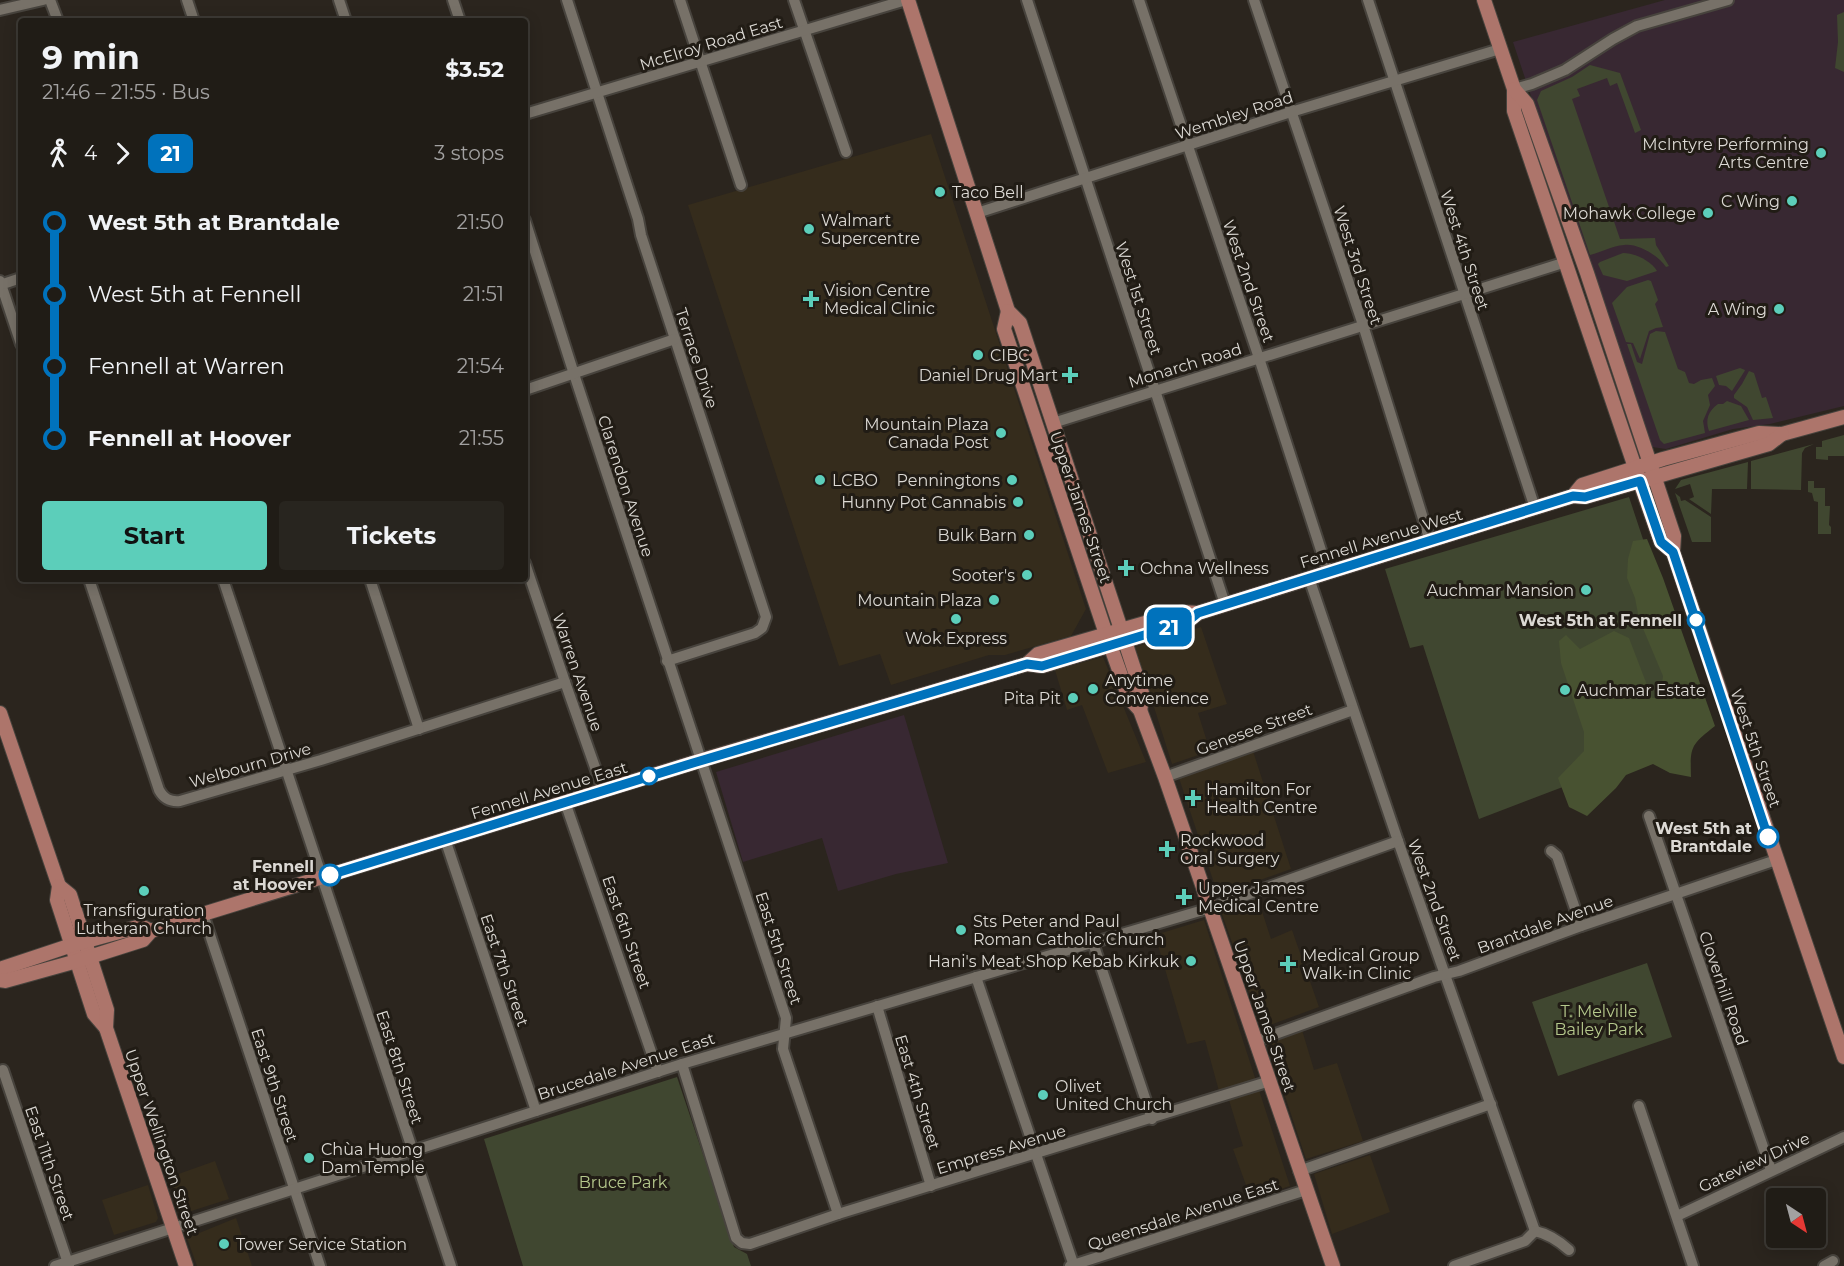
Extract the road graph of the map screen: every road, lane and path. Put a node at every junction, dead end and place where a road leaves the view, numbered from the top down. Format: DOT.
graph roads {
  1 [pos="43,0"];
  2 [pos="51,0"];
  3 [pos="187,0"];
  4 [pos="339,0"];
  5 [pos="453,0"];
  6 [pos="567,0"];
  7 [pos="680,0"];
  8 [pos="794,0"];
  9 [pos="907,0"];
  10 [pos="1027,0"];
  11 [pos="1139,0"];
  12 [pos="1254,0"];
  13 [pos="1368,0"];
  14 [pos="1484,0"];
  15 [pos="1728,0"];
  16 [pos="0,10"];
  17 [pos="57,18"];
  18 [pos="193,18"];
  19 [pos="345,18"];
  20 [pos="459,18"];
  21 [pos="804,30"];
  22 [pos="1500,49"];
  23 [pos="700,61"];
  24 [pos="1394,82"];
  25 [pos="1514,89"];
  26 [pos="597,92"];
  27 [pos="1291,112"];
  28 [pos="528,113"];
  29 [pos="1188,146"];
  30 [pos="846,152"];
  31 [pos="1084,177"];
  32 [pos="741,184"];
  33 [pos="977,213"];
  34 [pos="528,229"];
  35 [pos="1566,262"];
  36 [pos="18,279"];
  37 [pos="0,284"];
  38 [pos="1464,294"];
  39 [pos="1008,311"];
  40 [pos="1363,325"];
  41 [pos="18,335"];
  42 [pos="675,339"];
  43 [pos="1259,358"];
  44 [pos="574,374"];
  45 [pos="528,389"];
  46 [pos="1154,391"];
  47 [pos="1844,417"];
  48 [pos="1053,423"];
  49 [pos="1645,472"];
  50 [pos="1535,508"];
  51 [pos="1430,540"];
  52 [pos="528,572"];
  53 [pos="1328,572"];
  54 [pos="1309,578"];
  55 [pos="90,582"];
  56 [pos="225,582"];
  57 [pos="371,582"];
  58 [pos="1225,604"];
  59 [pos="1115,637"];
  60 [pos="668,661"];
  61 [pos="565,682"];
  62 [pos="1353,710"];
  63 [pos="0,713"];
  64 [pos="419,729"];
  65 [pos="702,760"];
  66 [pos="286,770"];
  67 [pos="1165,777"];
  68 [pos="603,790"];
  69 [pos="565,802"];
  70 [pos="1649,816"];
  71 [pos="445,839"];
  72 [pos="1398,841"];
  73 [pos="1551,850"];
  74 [pos="1776,860"];
  75 [pos="322,878"];
  76 [pos="1676,894"];
  77 [pos="1210,908"];
  78 [pos="202,914"];
  79 [pos="1581,926"];
  80 [pos="151,931"];
  81 [pos="1093,943"];
  82 [pos="79,944"];
  83 [pos="84,959"];
  84 [pos="0,969"];
  85 [pos="1445,974"];
  86 [pos="976,977"];
  87 [pos="0,980"];
  88 [pos="877,1006"];
  89 [pos="783,1033"];
  90 [pos="1256,1041"];
  91 [pos="1844,1057"];
  92 [pos="682,1064"];
  93 [pos="3,1070"];
  94 [pos="658,1071"];
  95 [pos="1270,1081"];
  96 [pos="1491,1104"];
  97 [pos="1639,1106"];
  98 [pos="536,1111"];
  99 [pos="1152,1119"];
  100 [pos="1844,1137"];
  101 [pos="412,1151"];
  102 [pos="1035,1155"];
  103 [pos="1771,1170"];
  104 [pos="1299,1171"];
  105 [pos="931,1186"];
  106 [pos="294,1189"];
  107 [pos="1306,1190"];
  108 [pos="838,1214"];
  109 [pos="1677,1216"];
  110 [pos="174,1228"];
  111 [pos="1535,1231"];
  112 [pos="1569,1250"];
  113 [pos="68,1264"];
  114 [pos="55,1266"];
  115 [pos="186,1266"];
  116 [pos="320,1266"];
  117 [pos="451,1266"];
  118 [pos="1073,1266"];
  119 [pos="1333,1266"];
  120 [pos="1454,1266"];
  121 [pos="1694,1266"];
  1 -- 16 [label="street"];
  2 -- 17 [label="street"];
  3 -- 18 [label="street"];
  4 -- 19 [label="street"];
  5 -- 20 [label="street"];
  6 -- 26 [label="street, Terrace Drive"];
  7 -- 23 [label="street"];
  8 -- 21 [label="street"];
  9 -- 21 [label="street, McElroy Road East"];
  9 -- 33 [label="main road, Upper James Street"];
  10 -- 31 [label="street, West 1st Street"];
  11 -- 29 [label="street, West 2nd Street"];
  12 -- 27 [label="street, West 3rd Street"];
  13 -- 24 [label="street, West 4th Street"];
  14 -- 22 [label="main road, West 5th Street"];
  15 -- 25 [label="street"];
  21 -- 23 [label="street, McElroy Road East"];
  21 -- 30 [label="street"];
  22 -- 24 [label="street, Wembley Road"];
  22 -- 25 [label="main road, West 5th Street"];
  23 -- 26 [label="street, McElroy Road East"];
  23 -- 32 [label="street"];
  24 -- 27 [label="street, Wembley Road"];
  24 -- 38 [label="street, West 4th Street"];
  25 -- 35 [label="main road, West 5th Street"];
  25 -- 49 [label="main road, West 5th Street"];
  26 -- 28 [label="street, McElroy Road East"];
  26 -- 42 [label="street, Terrace Drive"];
  27 -- 29 [label="street, Wembley Road"];
  27 -- 40 [label="street, West 3rd Street"];
  29 -- 31 [label="street, Wembley Road"];
  29 -- 43 [label="street, West 2nd Street"];
  31 -- 33 [label="street, Wembley Road"];
  31 -- 46 [label="street, West 1st Street"];
  33 -- 39 [label="main road, Upper James Street"];
  34 -- 44 [label="street, Clarendon Avenue"];
  35 -- 38 [label="street, Monarch Road"];
  35 -- 49 [label="main road, West 5th Street"];
  36 -- 37 [label="street"];
  37 -- 41 [label="street"];
  38 -- 40 [label="street, Monarch Road"];
  38 -- 50 [label="street, West 4th Street"];
  39 -- 48 [label="main road, Upper James Street"];
  39 -- 59 [label="main road, Upper James Street"];
  40 -- 43 [label="street, Monarch Road"];
  40 -- 51 [label="street, West 3rd Street"];
  42 -- 44 [label="street"];
  42 -- 60 [label="street, Terrace Drive"];
  43 -- 46 [label="street, Monarch Road"];
  43 -- 53 [label="street, West 2nd Street"];
  44 -- 45 [label="street"];
  44 -- 60 [label="street, Clarendon Avenue"];
  46 -- 48 [label="street, Monarch Road"];
  46 -- 58 [label="street, West 1st Street"];
  47 -- 49 [label="main road, Fennell Avenue West"];
  48 -- 59 [label="main road, Upper James Street"];
  49 -- 50 [label="main road, Fennell Avenue West"];
  49 -- 74 [label="main road, West 5th Street"];
  50 -- 51 [label="main road, Fennell Avenue West"];
  51 -- 53 [label="main road, Fennell Avenue West"];
  52 -- 61 [label="street, Warren Avenue"];
  53 -- 54 [label="main road, Fennell Avenue West"];
  54 -- 58 [label="main road, Fennell Avenue West"];
  54 -- 62 [label="street, West 2nd Street"];
  55 -- 66 [label="street, Welbourn Drive"];
  56 -- 66 [label="street, East 8th Street"];
  57 -- 64 [label="street"];
  58 -- 59 [label="main road, Fennell Avenue West"];
  59 -- 65 [label="main road, Fennell Avenue East"];
  59 -- 67 [label="main road, Upper James Street"];
  60 -- 65 [label="street, Clarendon Avenue"];
  61 -- 64 [label="street, Welbourn Drive"];
  61 -- 68 [label="street, Warren Avenue"];
  62 -- 67 [label="street, Genesee Street"];
  62 -- 72 [label="street, West 2nd Street"];
  63 -- 82 [label="main road, Upper Wellington Street"];
  64 -- 66 [label="street, Welbourn Drive"];
  65 -- 68 [label="main road, Fennell Avenue East"];
  65 -- 89 [label="street, East 5th Street"];
  66 -- 75 [label="street, East 8th Street"];
  67 -- 77 [label="main road, Upper James Street"];
  68 -- 69 [label="main road, Fennell Avenue East"];
  69 -- 71 [label="main road, Fennell Avenue East"];
  69 -- 94 [label="street, East 6th Street"];
  70 -- 76 [label="street, Cloverhill Road"];
  71 -- 75 [label="main road, Fennell Avenue East"];
  71 -- 98 [label="street, East 7th Street"];
  72 -- 77 [label="street, Brucedale Avenue East"];
  72 -- 85 [label="street, West 2nd Street"];
  73 -- 79 [label="street"];
  74 -- 76 [label="street, Brantdale Avenue"];
  74 -- 91 [label="main road, West 5th Street"];
  75 -- 78 [label="main road, Fennell Avenue East"];
  75 -- 101 [label="street, East 8th Street"];
  76 -- 79 [label="street, Brantdale Avenue"];
  76 -- 103 [label="street, Cloverhill Road"];
  77 -- 81 [label="street, Brucedale Avenue East"];
  77 -- 90 [label="main road, Upper James Street"];
  78 -- 80 [label="main road, Fennell Avenue East"];
  78 -- 106 [label="street, East 9th Street"];
  79 -- 85 [label="street, Brantdale Avenue"];
  80 -- 82 [label="main road, Fennell Avenue East"];
  80 -- 83 [label="main road, Fennell Avenue East"];
  81 -- 86 [label="street, Brucedale Avenue East"];
  81 -- 99 [label="street"];
  82 -- 83 [label="main road, Upper Wellington Street"];
  82 -- 84 [label="main road, Fennell Avenue East"];
  83 -- 87 [label="main road, Fennell Avenue East"];
  83 -- 110 [label="main road, Upper Wellington Street"];
  85 -- 90 [label="street, Brantdale Avenue"];
  85 -- 96 [label="street, West 2nd Street"];
  86 -- 88 [label="street, Brucedale Avenue East"];
  86 -- 102 [label="street"];
  88 -- 89 [label="street, Brucedale Avenue East"];
  88 -- 105 [label="street, East 4th Street"];
  89 -- 92 [label="street, Brucedale Avenue East"];
  89 -- 108 [label="street, East 5th Street"];
  90 -- 95 [label="main road, Upper James Street"];
  92 -- 94 [label="street, Brucedale Avenue East"];
  92 -- 108 [label="street, Empress Avenue"];
  93 -- 113 [label="street, East 11th Street"];
  94 -- 98 [label="street, Brucedale Avenue East"];
  95 -- 99 [label="street, Empress Avenue"];
  95 -- 104 [label="main road, Upper James Street"];
  96 -- 104 [label="street"];
  96 -- 111 [label="street, West 2nd Street"];
  97 -- 109 [label="street"];
  98 -- 101 [label="street, Brucedale Avenue East"];
  99 -- 102 [label="street, Empress Avenue"];
  100 -- 103 [label="street, Gateview Drive"];
  101 -- 106 [label="street, Brucedale Avenue East"];
  101 -- 117 [label="street, East 8th Street"];
  102 -- 105 [label="street, Empress Avenue"];
  102 -- 118 [label="street"];
  103 -- 109 [label="street, Gateview Drive"];
  104 -- 107 [label="main road, Upper James Street"];
  105 -- 108 [label="street, Empress Avenue"];
  106 -- 110 [label="street, Brucedale Avenue East"];
  106 -- 116 [label="street, East 9th Street"];
  107 -- 118 [label="street, Queensdale Avenue East"];
  107 -- 119 [label="main road, Upper James Street"];
  109 -- 121 [label="street"];
  110 -- 113 [label="street, Brucedale Avenue East"];
  110 -- 115 [label="main road, Upper Wellington Street"];
  111 -- 112 [label="street"];
  111 -- 120 [label="street"];
  113 -- 114 [label="street, Brucedale Avenue East"];
}
